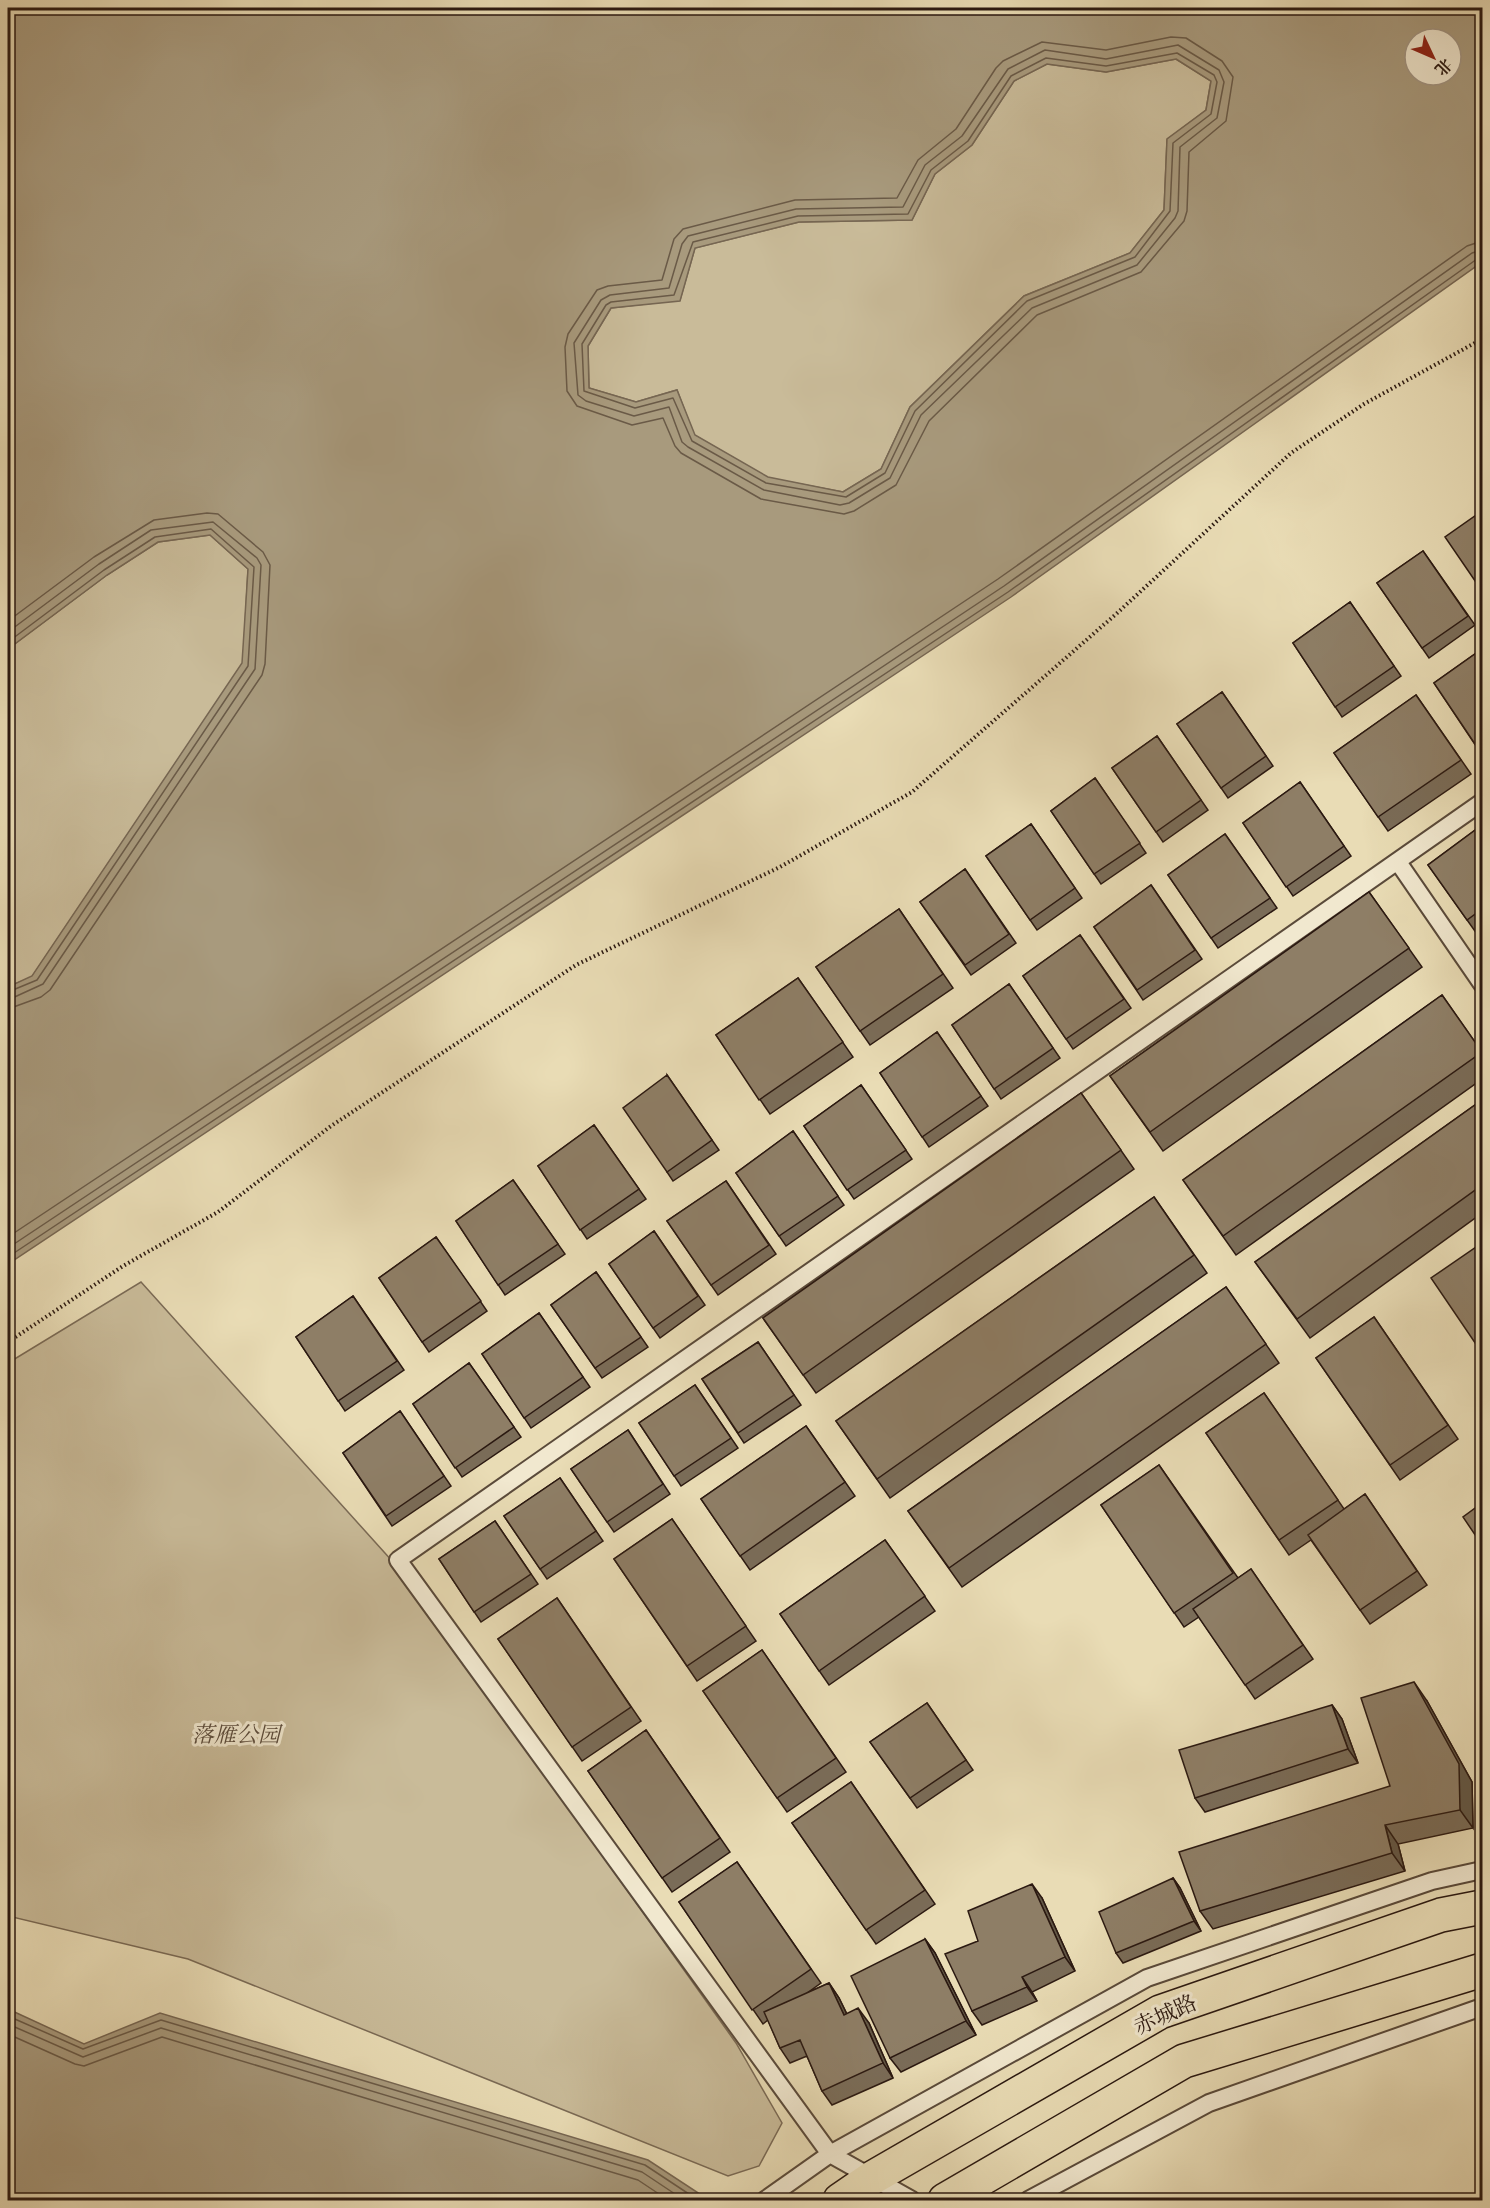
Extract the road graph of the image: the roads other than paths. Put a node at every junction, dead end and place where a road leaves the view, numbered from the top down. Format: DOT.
graph roads {
  1 [pos="1482,802"];
  2 [pos="1398,862"];
  3 [pos="1482,984"];
  4 [pos="1482,1870"];
  5 [pos="1482,1907"];
  6 [pos="1482,1971"];
  7 [pos="1482,2007"];
  8 [pos="830,2154"];
  9 [pos="872,2178"];
  10 [pos="765,2200"];
  11 [pos="840,2200"];
  12 [pos="912,2200"];
  13 [pos="945,2200"];
  14 [pos="1028,2200"];
  1 -- 2 [label="lane"];
  2 -- 3 [label="lane"];
  2 -- 8 [label="lane"];
  4 -- 8 [label="lane"];
  5 -- 9 [label="main road, 赤城路"];
  6 -- 13 [label="main road"];
  7 -- 14 [label="lane"];
  8 -- 9 [label="lane"];
  8 -- 10 [label="lane"];
  9 -- 11 [label="main road, 赤城路"];
  9 -- 12 [label="lane"];
}
